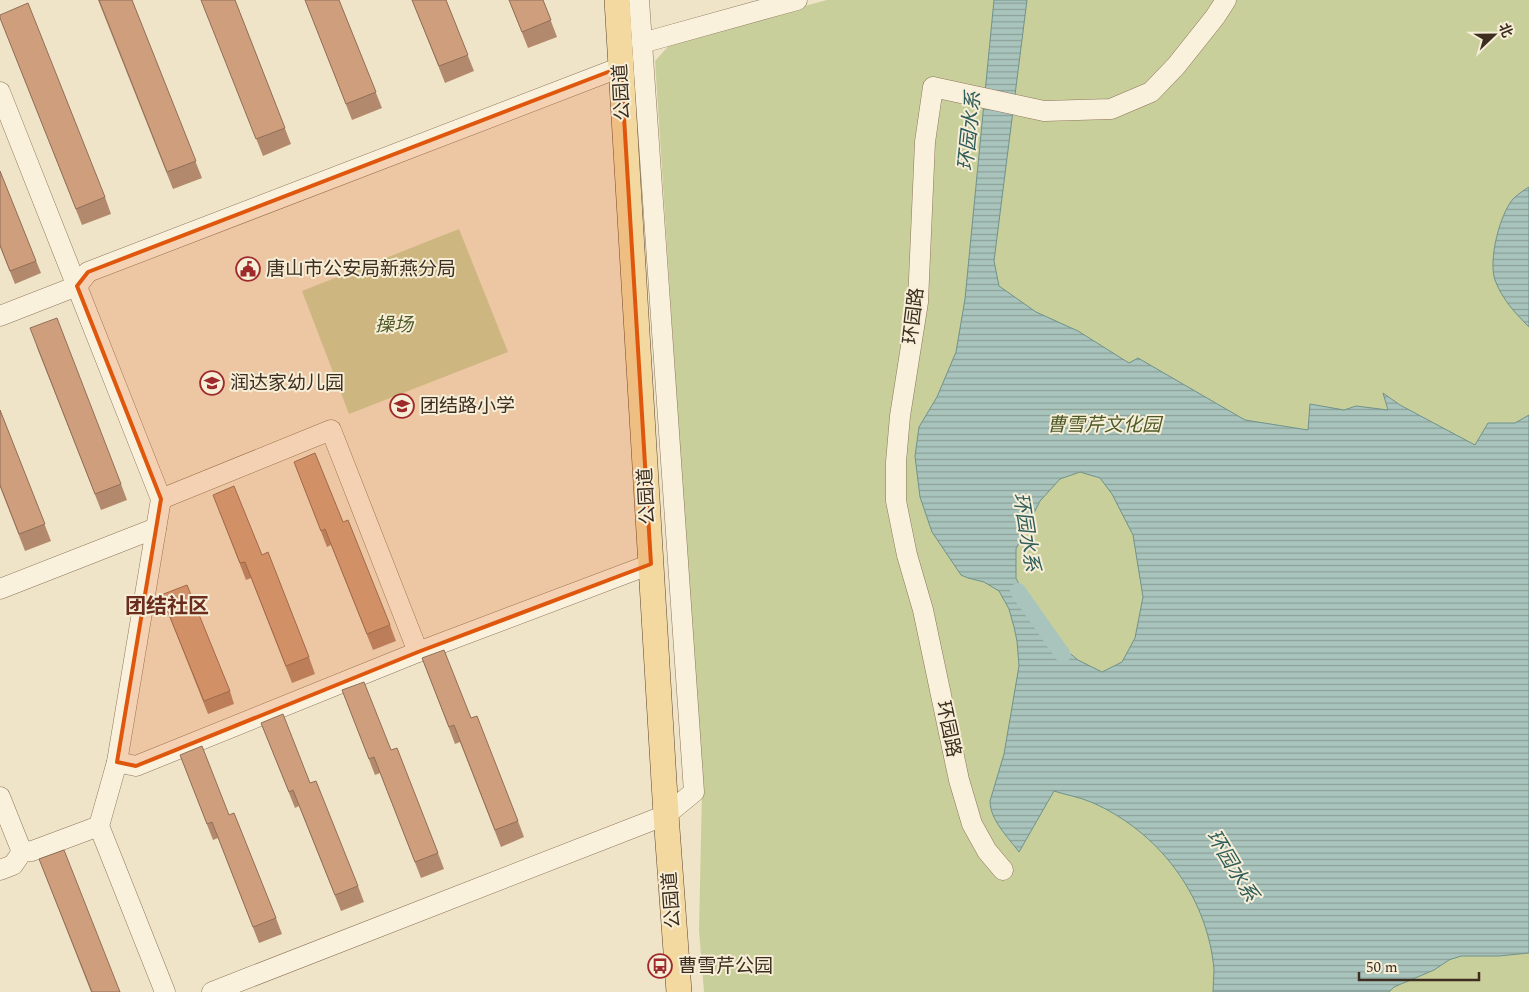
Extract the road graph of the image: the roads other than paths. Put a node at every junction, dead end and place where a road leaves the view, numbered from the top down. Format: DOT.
graph roads {
  1 [pos="617,0"];
  2 [pos="639,0"];
  3 [pos="797,0"];
  4 [pos="1226,0"];
  5 [pos="642,44"];
  6 [pos="621,67"];
  7 [pos="0,92"];
  8 [pos="77,286"];
  9 [pos="0,316"];
  10 [pos="161,499"];
  11 [pos="156,528"];
  12 [pos="651,564"];
  13 [pos="0,589"];
  14 [pos="418,652"];
  15 [pos="117,762"];
  16 [pos="0,797"];
  17 [pos="666,815"];
  18 [pos="99,826"];
  19 [pos="22,852"];
  20 [pos="0,870"];
  21 [pos="1003,870"];
  22 [pos="165,992"];
  23 [pos="212,992"];
  24 [pos="679,992"];
  1 -- 6 [label="main road, 公园道"];
  2 -- 5 [label="street"];
  3 -- 5 [label="street"];
  4 -- 21 [label="street, 环园路"];
  5 -- 17 [label="street"];
  6 -- 8 [label="street"];
  6 -- 12 [label="main road, 公园道"];
  7 -- 8 [label="street"];
  8 -- 9 [label="street"];
  8 -- 10 [label="street"];
  10 -- 11 [label="street"];
  10 -- 14 [label="street"];
  11 -- 13 [label="street"];
  11 -- 15 [label="street"];
  12 -- 14 [label="street"];
  12 -- 17 [label="main road, 公园道"];
  14 -- 15 [label="street"];
  15 -- 18 [label="street"];
  16 -- 19 [label="street"];
  17 -- 23 [label="street"];
  17 -- 24 [label="main road, 公园道"];
  18 -- 19 [label="street"];
  18 -- 22 [label="street"];
  19 -- 20 [label="street"];
}
